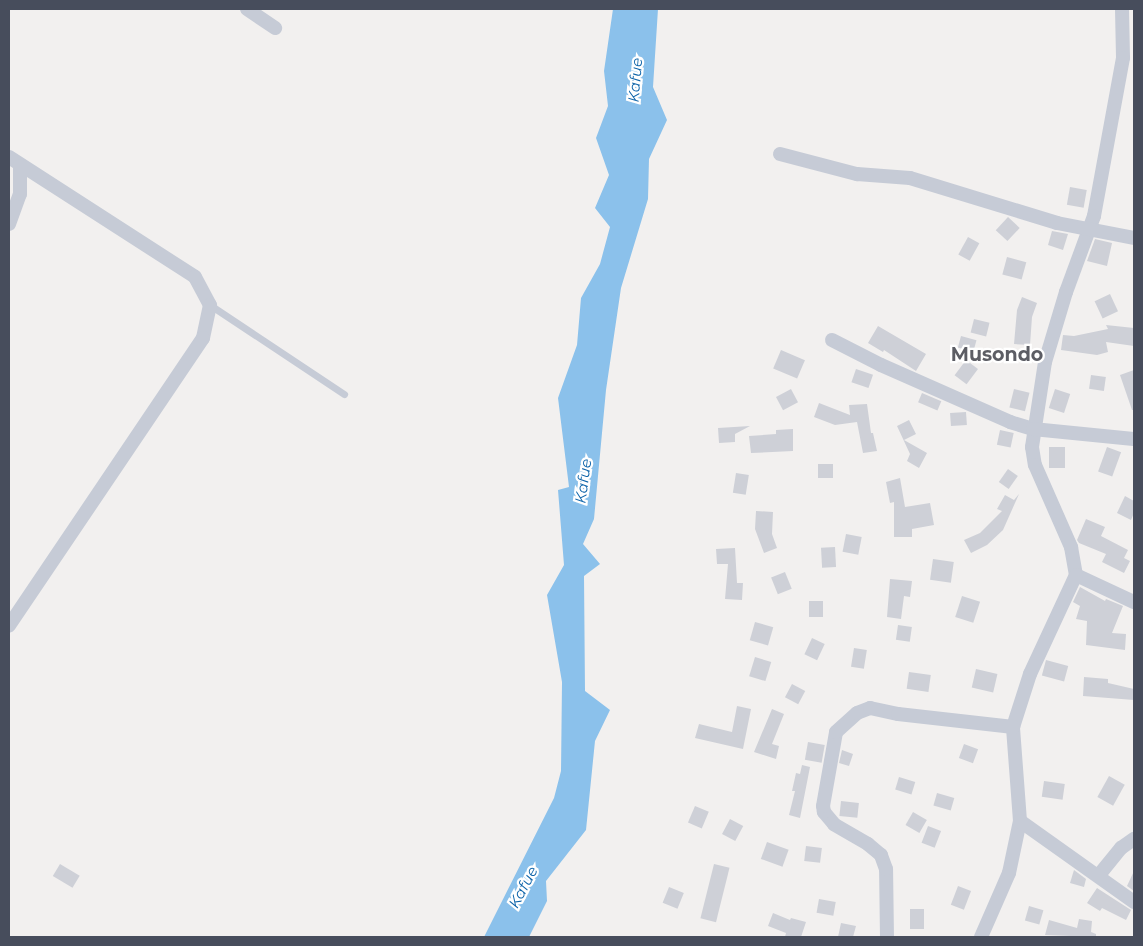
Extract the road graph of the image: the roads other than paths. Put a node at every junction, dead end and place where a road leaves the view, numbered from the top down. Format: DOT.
graph roads {
  1 [pos="247,9"];
  2 [pos="1122,9"];
  3 [pos="275,28"];
  4 [pos="780,154"];
  5 [pos="9,157"];
  6 [pos="20,166"];
  7 [pos="9,224"];
  8 [pos="1089,230"];
  9 [pos="1134,238"];
  10 [pos="210,305"];
  11 [pos="832,340"];
  12 [pos="344,394"];
  13 [pos="1033,429"];
  14 [pos="1134,439"];
  15 [pos="1076,575"];
  16 [pos="1134,602"];
  17 [pos="9,626"];
  18 [pos="1013,726"];
  19 [pos="1020,821"];
  20 [pos="1134,839"];
  21 [pos="1099,875"];
  22 [pos="1134,902"];
  23 [pos="887,937"];
  24 [pos="981,937"];
  1 -- 3 [label="street"];
  2 -- 8 [label="street"];
  4 -- 8 [label="street"];
  5 -- 6 [label="street"];
  6 -- 7 [label="street"];
  6 -- 10 [label="street"];
  8 -- 9 [label="street"];
  8 -- 13 [label="street"];
  10 -- 12 [label="lane"];
  10 -- 17 [label="street"];
  11 -- 13 [label="street"];
  13 -- 14 [label="street"];
  13 -- 15 [label="street"];
  15 -- 16 [label="street"];
  15 -- 18 [label="street"];
  18 -- 19 [label="street"];
  18 -- 23 [label="street"];
  19 -- 21 [label="street"];
  19 -- 24 [label="street"];
  20 -- 21 [label="street"];
  21 -- 22 [label="street"];
}
